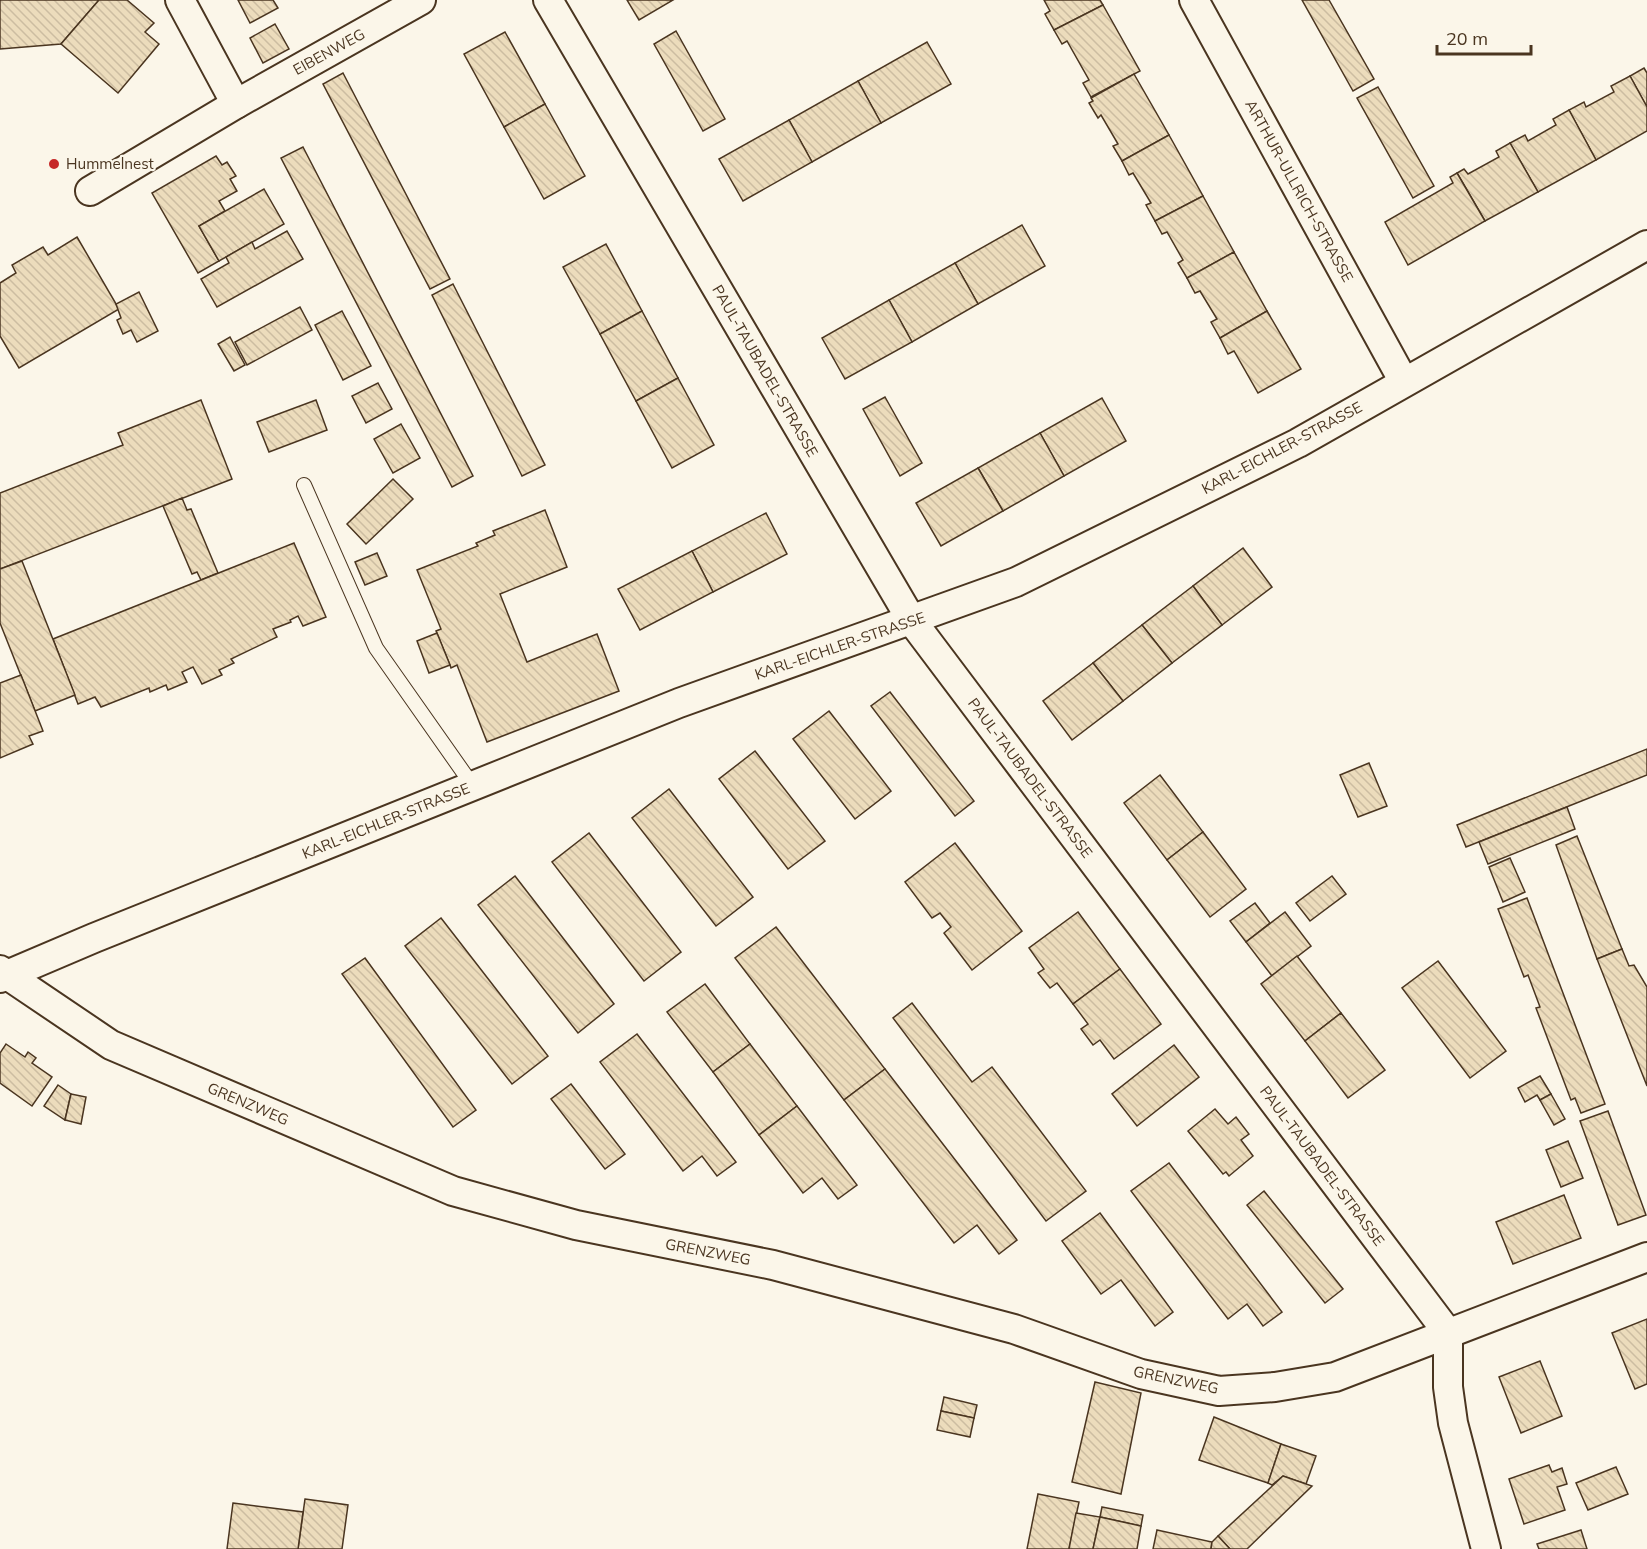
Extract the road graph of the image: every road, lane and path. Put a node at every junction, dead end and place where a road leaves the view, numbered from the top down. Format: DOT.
graph roads {
  1 [pos="180,0"];
  2 [pos="422,0"];
  3 [pos="548,0"];
  4 [pos="1194,0"];
  5 [pos="236,104"];
  6 [pos="90,191"];
  7 [pos="1647,245"];
  8 [pos="1404,382"];
  9 [pos="304,485"];
  10 [pos="912,621"];
  11 [pos="473,786"];
  12 [pos="2,974"];
  13 [pos="1647,1257"];
  14 [pos="1448,1333"];
  15 [pos="1486,1549"];
  1 -- 5 [label="street"];
  2 -- 5 [label="street, EIBENWEG"];
  3 -- 10 [label="street, PAUL-TAUBADEL-STRASSE"];
  4 -- 8 [label="street, ARTHUR-ULLRICH-STRASSE"];
  5 -- 6 [label="street, EIBENWEG"];
  7 -- 8 [label="street, KARL-EICHLER-STRASSE"];
  8 -- 10 [label="street, KARL-EICHLER-STRASSE"];
  9 -- 11 [label="lane"];
  10 -- 11 [label="street, KARL-EICHLER-STRASSE"];
  10 -- 14 [label="street, PAUL-TAUBADEL-STRASSE"];
  11 -- 12 [label="street, KARL-EICHLER-STRASSE"];
  12 -- 14 [label="street, GRENZWEG"];
  13 -- 14 [label="street, GRENZWEG"];
  14 -- 15 [label="street"];
}
